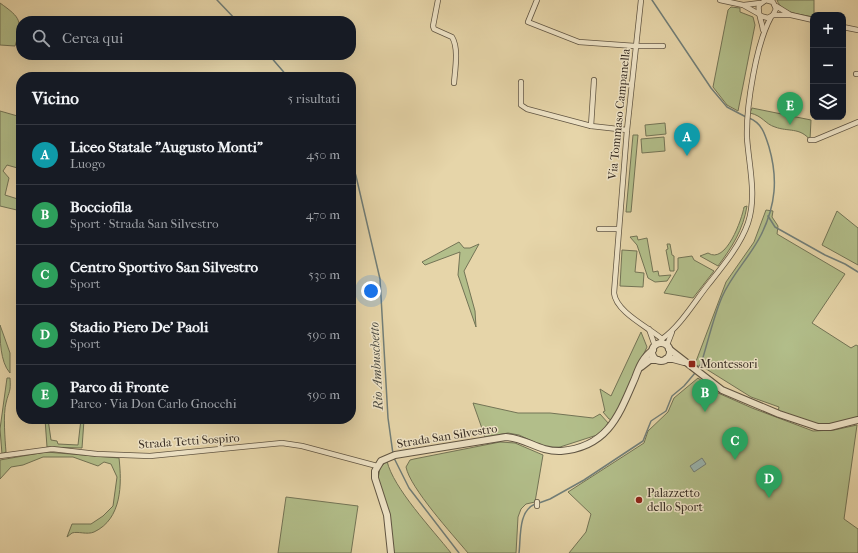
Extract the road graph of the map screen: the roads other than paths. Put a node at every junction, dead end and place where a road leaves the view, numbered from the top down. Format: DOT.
graph roads {
  1 [pos="438,0"];
  2 [pos="537,0"];
  3 [pos="641,0"];
  4 [pos="720,0"];
  5 [pos="762,1"];
  6 [pos="774,3"];
  7 [pos="743,5"];
  8 [pos="760,15"];
  9 [pos="791,15"];
  10 [pos="772,16"];
  11 [pos="810,19"];
  12 [pos="846,28"];
  13 [pos="858,30"];
  14 [pos="763,32"];
  15 [pos="635,46"];
  16 [pos="663,46"];
  17 [pos="594,80"];
  18 [pos="522,82"];
  19 [pos="454,83"];
  20 [pos="858,122"];
  21 [pos="591,126"];
  22 [pos="627,130"];
  23 [pos="810,140"];
  24 [pos="599,229"];
  25 [pos="618,229"];
  26 [pos="649,329"];
  27 [pos="674,329"];
  28 [pos="665,344"];
  29 [pos="654,348"];
  30 [pos="666,359"];
  31 [pos="658,360"];
  32 [pos="687,363"];
  33 [pos="639,369"];
  34 [pos="858,420"];
  35 [pos="0,456"];
  36 [pos="377,466"];
  37 [pos="391,553"];
  1 -- 19 [label="street"];
  2 -- 15 [label="street"];
  3 -- 15 [label="street, Via Tommaso Campanella"];
  4 -- 7 [label="street"];
  5 -- 6 [label="street"];
  5 -- 7 [label="street"];
  5 -- 8 [label="street"];
  6 -- 9 [label="street"];
  6 -- 10 [label="street"];
  7 -- 8 [label="street"];
  8 -- 10 [label="street"];
  8 -- 14 [label="street"];
  9 -- 10 [label="street"];
  9 -- 11 [label="street"];
  10 -- 14 [label="street"];
  12 -- 13 [label="street"];
  14 -- 27 [label="street"];
  15 -- 16 [label="street"];
  15 -- 22 [label="street, Via Tommaso Campanella"];
  17 -- 21 [label="street"];
  18 -- 21 [label="street"];
  20 -- 23 [label="street"];
  21 -- 22 [label="street"];
  22 -- 25 [label="street, Via Tommaso Campanella"];
  24 -- 25 [label="street"];
  25 -- 26 [label="street, Via Tommaso Campanella"];
  26 -- 28 [label="street, Via Tommaso Campanella"];
  26 -- 29 [label="street"];
  27 -- 28 [label="street"];
  27 -- 28 [label="street"];
  28 -- 29 [label="street"];
  28 -- 30 [label="street"];
  28 -- 32 [label="street"];
  29 -- 31 [label="street"];
  29 -- 33 [label="street, Strada San Silvestro"];
  30 -- 31 [label="street"];
  30 -- 32 [label="street"];
  31 -- 33 [label="street"];
  32 -- 34 [label="street"];
  33 -- 36 [label="street, Strada San Silvestro"];
  35 -- 36 [label="street, Strada Tetti Sospiro"];
  36 -- 37 [label="street"];
}
